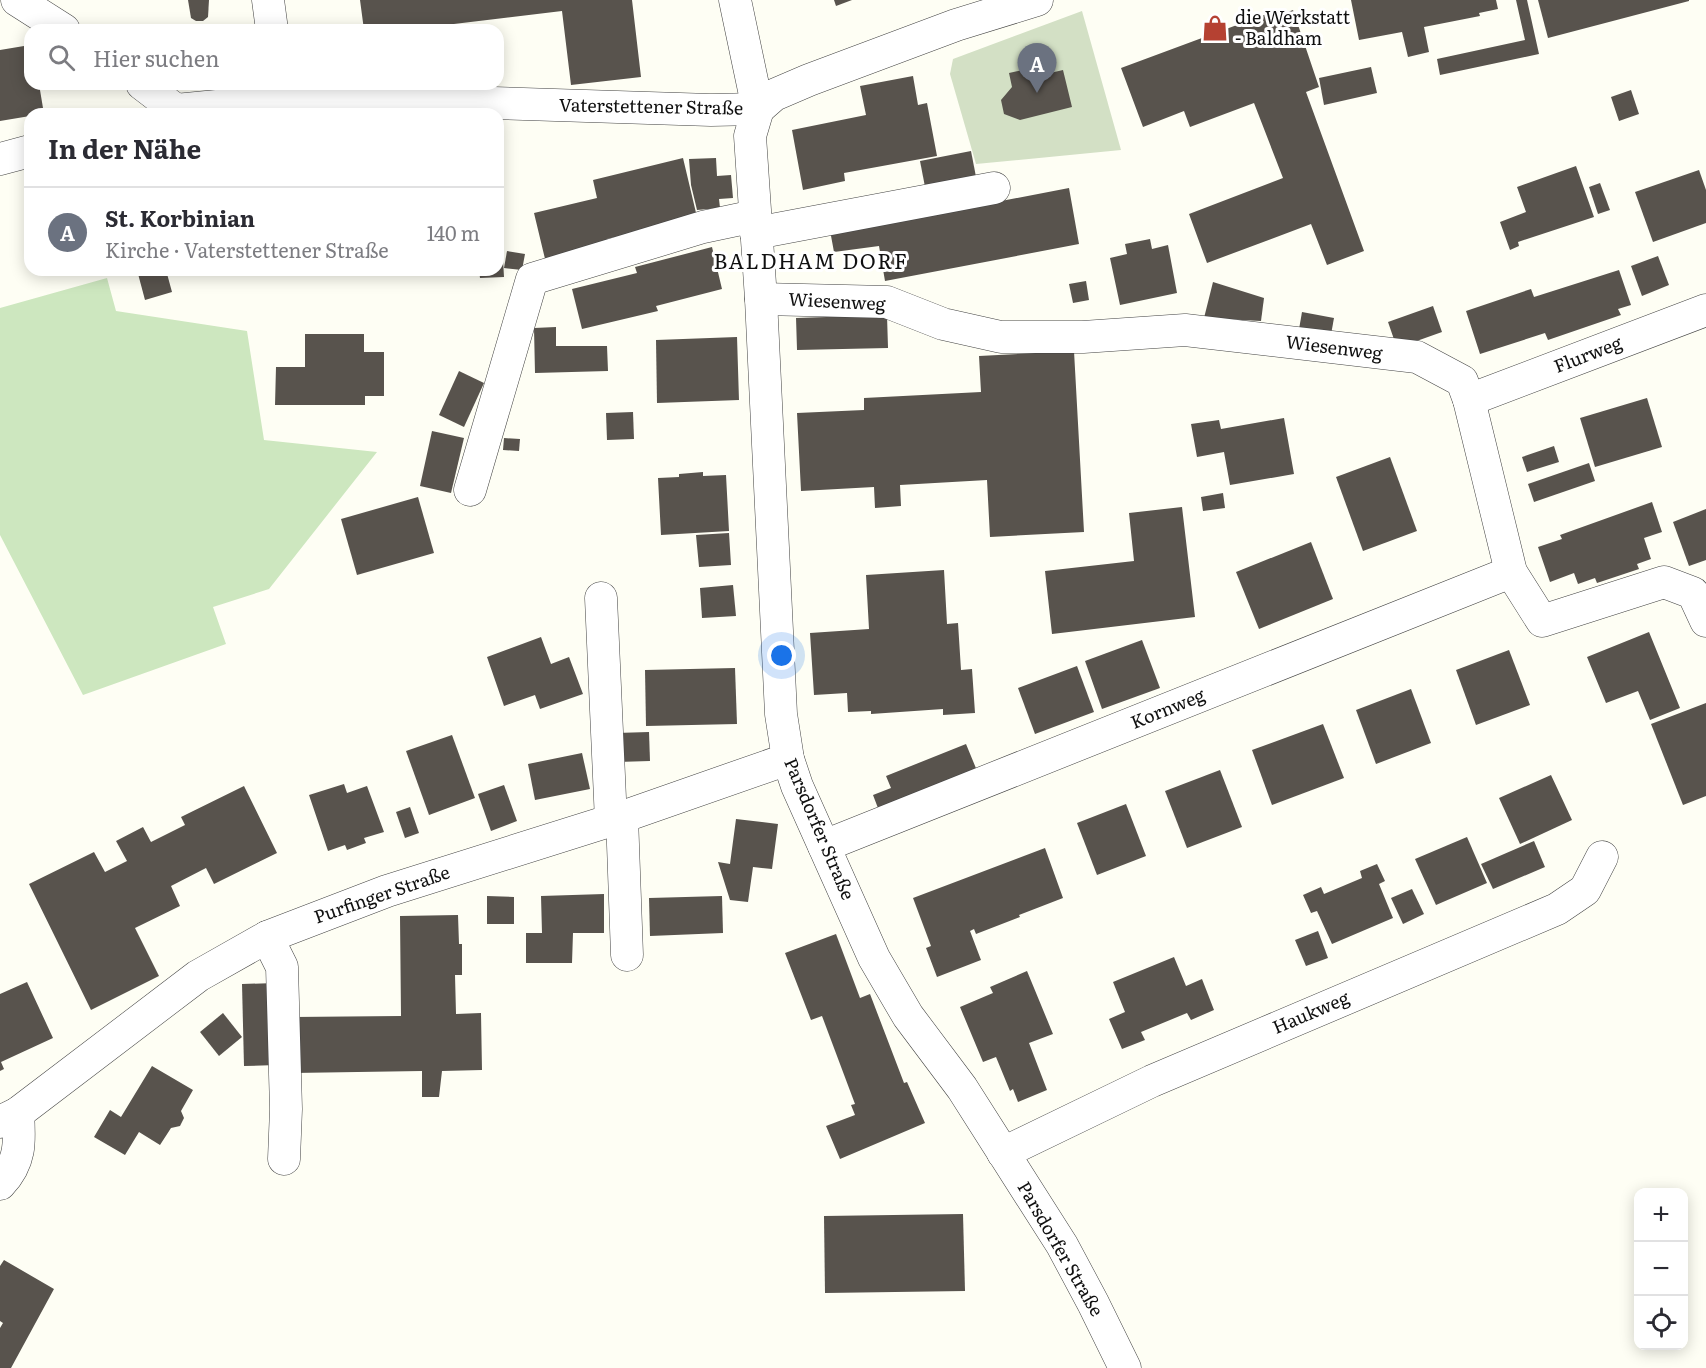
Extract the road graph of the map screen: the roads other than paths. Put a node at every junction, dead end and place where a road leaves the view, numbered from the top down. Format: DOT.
graph roads {
  1 [pos="17,0"];
  2 [pos="268,0"];
  3 [pos="735,0"];
  4 [pos="1017,3"];
  5 [pos="55,24"];
  6 [pos="271,24"];
  7 [pos="148,90"];
  8 [pos="294,99"];
  9 [pos="167,108"];
  10 [pos="209,108"];
  11 [pos="758,109"];
  12 [pos="24,153"];
  13 [pos="0,159"];
  14 [pos="994,188"];
  15 [pos="756,224"];
  16 [pos="761,299"];
  17 [pos="1706,310"];
  18 [pos="1469,400"];
  19 [pos="470,490"];
  20 [pos="1511,572"];
  21 [pos="601,597"];
  22 [pos="1706,621"];
  23 [pos="788,759"];
  24 [pos="616,819"];
  25 [pos="824,846"];
  26 [pos="1602,857"];
  27 [pos="267,937"];
  28 [pos="627,955"];
  29 [pos="9,1118"];
  30 [pos="1003,1153"];
  31 [pos="284,1159"];
  32 [pos="0,1184"];
  33 [pos="1125,1368"];
  1 -- 5 [label="street"];
  2 -- 6 [label="street"];
  3 -- 11 [label="street"];
  4 -- 11 [label="street, Vaterstettener Straße"];
  7 -- 9 [label="street"];
  8 -- 10 [label="street, Vaterstettener Straße"];
  8 -- 11 [label="street, Vaterstettener Straße"];
  11 -- 15 [label="street, Parsdorfer Straße"];
  12 -- 13 [label="street"];
  14 -- 15 [label="street"];
  15 -- 16 [label="street, Parsdorfer Straße"];
  15 -- 19 [label="street"];
  16 -- 18 [label="street, Wiesenweg"];
  16 -- 23 [label="street, Parsdorfer Straße"];
  17 -- 18 [label="street, Flurweg"];
  18 -- 20 [label="street, Wiesenweg"];
  20 -- 22 [label="street, Wiesenweg"];
  20 -- 25 [label="street, Kornweg"];
  21 -- 24 [label="street"];
  23 -- 24 [label="street, Purfinger Straße"];
  23 -- 25 [label="street, Parsdorfer Straße"];
  24 -- 27 [label="street, Purfinger Straße"];
  24 -- 28 [label="street"];
  25 -- 30 [label="street, Parsdorfer Straße"];
  26 -- 30 [label="street, Haukweg"];
  27 -- 29 [label="street, Purfinger Straße"];
  27 -- 31 [label="street"];
  29 -- 32 [label="street, Purfinger Straße"];
  30 -- 33 [label="street, Parsdorfer Straße"];
}
